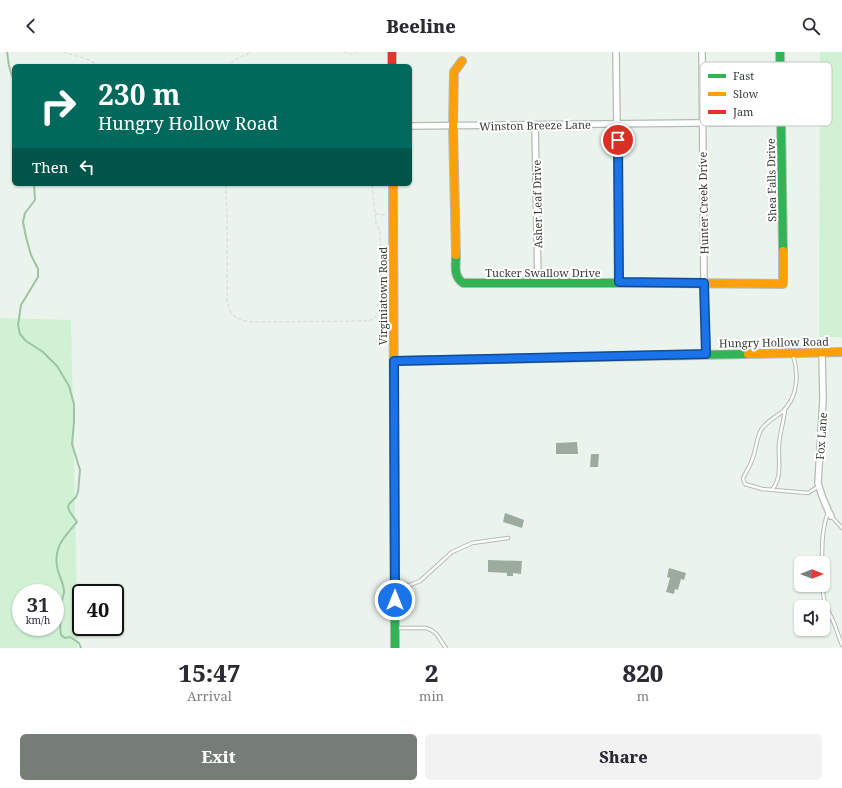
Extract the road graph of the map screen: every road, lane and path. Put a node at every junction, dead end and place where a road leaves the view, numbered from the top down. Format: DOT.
graph roads {
  1 [pos="63,52"];
  2 [pos="252,52"];
  3 [pos="343,52"];
  4 [pos="359,52"];
  5 [pos="392,52"];
  6 [pos="616,52"];
  7 [pos="780,52"];
  8 [pos="462,61"];
  9 [pos="780,62"];
  10 [pos="96,64"];
  11 [pos="228,64"];
  12 [pos="392,64"];
  13 [pos="700,123"];
  14 [pos="617,124"];
  15 [pos="536,125"];
  16 [pos="412,126"];
  17 [pos="453,126"];
  18 [pos="702,126"];
  19 [pos="781,126"];
  20 [pos="227,186"];
  21 [pos="372,186"];
  22 [pos="393,186"];
  23 [pos="375,214"];
  24 [pos="393,215"];
  25 [pos="619,282"];
  26 [pos="538,283"];
  27 [pos="704,283"];
  28 [pos="783,284"];
  29 [pos="792,352"];
  30 [pos="822,352"];
  31 [pos="842,352"];
  32 [pos="706,354"];
  33 [pos="394,361"];
  34 [pos="785,409"];
  35 [pos="819,486"];
  36 [pos="772,490"];
  37 [pos="830,514"];
  38 [pos="842,528"];
  39 [pos="508,538"];
  40 [pos="822,556"];
  41 [pos="395,585"];
  42 [pos="823,592"];
  43 [pos="395,628"];
  44 [pos="842,645"];
  45 [pos="395,648"];
  46 [pos="446,648"];
  1 -- 10 [label="path"];
  2 -- 11 [label="path"];
  3 -- 4 [label="path"];
  5 -- 12 [label="street"];
  6 -- 14 [label="street"];
  7 -- 9 [label="street, Shea Falls Drive"];
  8 -- 17 [label="street, Tucker Swallow Drive"];
  13 -- 14 [label="street, Winston Breeze Lane"];
  14 -- 15 [label="street, Winston Breeze Lane"];
  14 -- 25 [label="street"];
  15 -- 17 [label="street, Winston Breeze Lane"];
  15 -- 26 [label="street, Asher Leaf Drive"];
  16 -- 17 [label="street, Winston Breeze Lane"];
  17 -- 26 [label="street, Tucker Swallow Drive"];
  18 -- 27 [label="street, Hunter Creek Drive"];
  19 -- 28 [label="street, Shea Falls Drive"];
  20 -- 23 [label="path"];
  21 -- 23 [label="path"];
  22 -- 24 [label="street, Virginiatown Road"];
  23 -- 24 [label="path"];
  24 -- 33 [label="street, Virginiatown Road"];
  25 -- 26 [label="street, Tucker Swallow Drive"];
  25 -- 27 [label="street, Tucker Swallow Drive"];
  27 -- 28 [label="street, Tucker Swallow Drive"];
  27 -- 32 [label="street, Hunter Creek Drive"];
  29 -- 30 [label="street, Hungry Hollow Road"];
  29 -- 32 [label="street, Hungry Hollow Road"];
  29 -- 34 [label="lane"];
  30 -- 31 [label="street, Hungry Hollow Road"];
  30 -- 35 [label="street, Fox Lane"];
  32 -- 33 [label="street, Hungry Hollow Road"];
  33 -- 41 [label="street, Virginiatown Road"];
  34 -- 36 [label="lane"];
  34 -- 36 [label="lane"];
  35 -- 36 [label="lane"];
  35 -- 37 [label="street, Fox Lane"];
  37 -- 38 [label="lane"];
  37 -- 40 [label="lane"];
  39 -- 41 [label="lane"];
  41 -- 43 [label="street, Virginiatown Road"];
  42 -- 44 [label="lane"];
  43 -- 45 [label="street, Virginiatown Road"];
  43 -- 46 [label="lane"];
}
